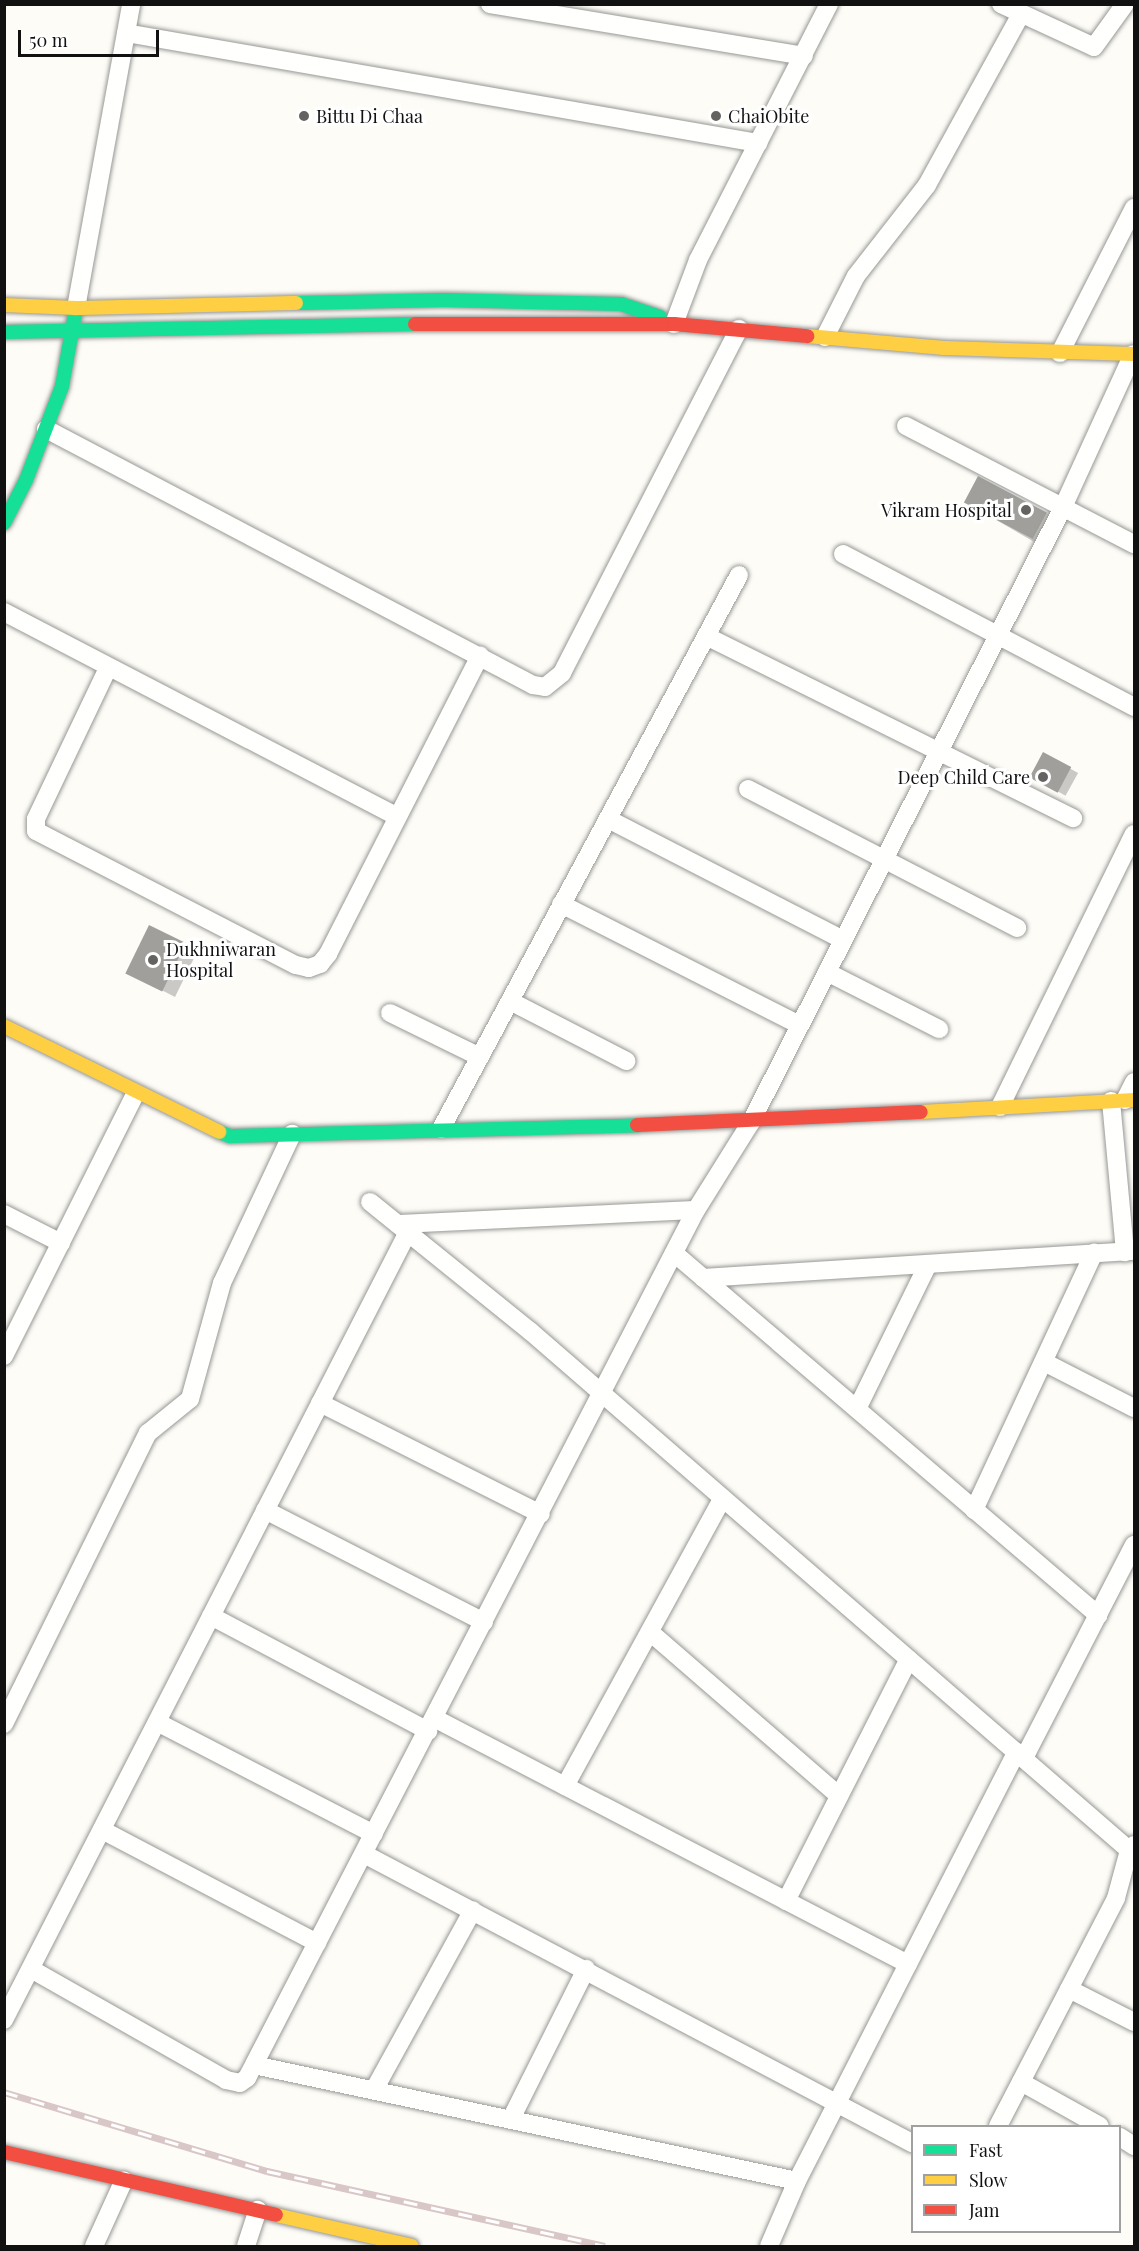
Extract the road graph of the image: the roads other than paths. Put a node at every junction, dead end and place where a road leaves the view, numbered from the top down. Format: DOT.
graph roads {
  1 [pos="131,4"];
  2 [pos="490,4"];
  3 [pos="829,4"];
  4 [pos="1001,4"];
  5 [pos="1125,4"];
  6 [pos="1134,7"];
  7 [pos="1021,14"];
  8 [pos="126,33"];
  9 [pos="804,56"];
  10 [pos="758,143"];
  11 [pos="1134,208"];
  12 [pos="4,305"];
  13 [pos="76,308"];
  14 [pos="674,324"];
  15 [pos="740,328"];
  16 [pos="72,331"];
  17 [pos="4,332"];
  18 [pos="825,337"];
  19 [pos="1060,353"];
  20 [pos="1134,354"];
  21 [pos="906,426"];
  22 [pos="46,429"];
  23 [pos="1063,507"];
  24 [pos="4,524"];
  25 [pos="1134,544"];
  26 [pos="843,554"];
  27 [pos="739,575"];
  28 [pos="4,612"];
  29 [pos="706,636"];
  30 [pos="998,636"];
  31 [pos="480,656"];
  32 [pos="108,668"];
  33 [pos="1134,707"];
  34 [pos="938,754"];
  35 [pos="748,789"];
  36 [pos="397,817"];
  37 [pos="1073,818"];
  38 [pos="608,819"];
  39 [pos="1133,841"];
  40 [pos="884,860"];
  41 [pos="561,904"];
  42 [pos="1017,928"];
  43 [pos="843,940"];
  44 [pos="827,972"];
  45 [pos="510,1000"];
  46 [pos="390,1013"];
  47 [pos="800,1024"];
  48 [pos="4,1026"];
  49 [pos="939,1029"];
  50 [pos="480,1058"];
  51 [pos="626,1061"];
  52 [pos="1134,1082"];
  53 [pos="135,1094"];
  54 [pos="1123,1100"];
  55 [pos="1000,1107"];
  56 [pos="751,1122"];
  57 [pos="441,1129"];
  58 [pos="292,1134"];
  59 [pos="1127,1172"];
  60 [pos="370,1202"];
  61 [pos="696,1210"];
  62 [pos="4,1214"];
  63 [pos="403,1228"];
  64 [pos="61,1243"];
  65 [pos="1130,1252"];
  66 [pos="674,1253"];
  67 [pos="1094,1253"];
  68 [pos="928,1264"];
  69 [pos="703,1278"];
  70 [pos="4,1356"];
  71 [pos="1044,1362"];
  72 [pos="603,1395"];
  73 [pos="320,1403"];
  74 [pos="1134,1408"];
  75 [pos="857,1409"];
  76 [pos="723,1498"];
  77 [pos="265,1510"];
  78 [pos="974,1510"];
  79 [pos="541,1514"];
  80 [pos="1134,1545"];
  81 [pos="1098,1615"];
  82 [pos="211,1616"];
  83 [pos="484,1622"];
  84 [pos="650,1632"];
  85 [pos="909,1659"];
  86 [pos="157,1722"];
  87 [pos="431,1724"];
  88 [pos="4,1725"];
  89 [pos="1020,1755"];
  90 [pos="566,1786"];
  91 [pos="839,1796"];
  92 [pos="102,1830"];
  93 [pos="374,1834"];
  94 [pos="1132,1848"];
  95 [pos="364,1854"];
  96 [pos="786,1901"];
  97 [pos="473,1910"];
  98 [pos="317,1943"];
  99 [pos="908,1964"];
  100 [pos="31,1969"];
  101 [pos="586,1969"];
  102 [pos="1069,1989"];
  103 [pos="4,2020"];
  104 [pos="1134,2022"];
  105 [pos="254,2065"];
  106 [pos="1021,2082"];
  107 [pos="374,2090"];
  108 [pos="837,2101"];
  109 [pos="511,2120"];
  110 [pos="999,2125"];
  111 [pos="1096,2125"];
  112 [pos="911,2142"];
  113 [pos="4,2152"];
  114 [pos="124,2180"];
  115 [pos="797,2181"];
  116 [pos="258,2210"];
  117 [pos="366,2241"];
  118 [pos="94,2247"];
  119 [pos="246,2247"];
  120 [pos="412,2247"];
  121 [pos="769,2247"];
  1 -- 8 [label="street"];
  2 -- 9 [label="street"];
  3 -- 9 [label="street"];
  4 -- 7 [label="street"];
  5 -- 6 [label="street"];
  5 -- 7 [label="street"];
  7 -- 18 [label="street"];
  8 -- 10 [label="street"];
  8 -- 13 [label="street"];
  9 -- 10 [label="street"];
  10 -- 14 [label="street"];
  11 -- 19 [label="street"];
  12 -- 13 [label="street"];
  13 -- 14 [label="street"];
  13 -- 16 [label="street"];
  14 -- 15 [label="street"];
  14 -- 16 [label="street"];
  15 -- 18 [label="street"];
  15 -- 31 [label="street"];
  16 -- 17 [label="street"];
  16 -- 22 [label="street"];
  18 -- 19 [label="street"];
  19 -- 20 [label="street"];
  20 -- 23 [label="street"];
  21 -- 23 [label="street"];
  22 -- 24 [label="street"];
  22 -- 31 [label="street"];
  23 -- 25 [label="street"];
  23 -- 30 [label="street"];
  26 -- 30 [label="street"];
  27 -- 29 [label="street"];
  28 -- 32 [label="street"];
  29 -- 34 [label="street"];
  29 -- 38 [label="street"];
  30 -- 33 [label="street"];
  30 -- 34 [label="street"];
  31 -- 36 [label="street"];
  32 -- 36 [label="street"];
  32 -- 36 [label="street"];
  34 -- 37 [label="street"];
  34 -- 40 [label="street"];
  35 -- 40 [label="street"];
  38 -- 41 [label="street"];
  38 -- 43 [label="street"];
  39 -- 55 [label="street"];
  40 -- 42 [label="street"];
  40 -- 43 [label="street"];
  41 -- 45 [label="street"];
  41 -- 47 [label="street"];
  43 -- 44 [label="street"];
  44 -- 47 [label="street"];
  44 -- 49 [label="street"];
  45 -- 50 [label="street"];
  45 -- 51 [label="street"];
  46 -- 50 [label="street"];
  47 -- 56 [label="street"];
  48 -- 53 [label="street"];
  50 -- 57 [label="street"];
  52 -- 54 [label="street"];
  53 -- 58 [label="street"];
  53 -- 64 [label="street"];
  54 -- 55 [label="street"];
  54 -- 59 [label="street"];
  55 -- 56 [label="street"];
  56 -- 57 [label="street"];
  56 -- 61 [label="street"];
  57 -- 58 [label="street"];
  58 -- 88 [label="street"];
  59 -- 65 [label="street"];
  60 -- 63 [label="street"];
  61 -- 63 [label="street"];
  61 -- 66 [label="street"];
  62 -- 64 [label="street"];
  63 -- 72 [label="street"];
  63 -- 73 [label="street"];
  64 -- 70 [label="street"];
  65 -- 67 [label="street"];
  66 -- 69 [label="street"];
  66 -- 72 [label="street"];
  67 -- 68 [label="street"];
  67 -- 71 [label="street"];
  68 -- 69 [label="street"];
  68 -- 75 [label="street"];
  69 -- 75 [label="street"];
  71 -- 74 [label="street"];
  71 -- 78 [label="street"];
  72 -- 76 [label="street"];
  72 -- 79 [label="street"];
  73 -- 77 [label="street"];
  73 -- 79 [label="street"];
  75 -- 78 [label="street"];
  76 -- 84 [label="street"];
  76 -- 85 [label="street"];
  77 -- 82 [label="street"];
  77 -- 83 [label="street"];
  78 -- 81 [label="street"];
  79 -- 83 [label="street"];
  80 -- 81 [label="street"];
  81 -- 89 [label="street"];
  82 -- 86 [label="street"];
  82 -- 87 [label="street"];
  83 -- 87 [label="street"];
  84 -- 90 [label="street"];
  84 -- 91 [label="street"];
  85 -- 89 [label="street"];
  85 -- 91 [label="street"];
  86 -- 92 [label="street"];
  86 -- 93 [label="street"];
  87 -- 90 [label="street"];
  87 -- 93 [label="street"];
  89 -- 94 [label="street"];
  89 -- 99 [label="street"];
  90 -- 96 [label="street"];
  91 -- 96 [label="street"];
  92 -- 98 [label="street"];
  92 -- 100 [label="street"];
  93 -- 95 [label="street"];
  94 -- 102 [label="street"];
  95 -- 97 [label="street"];
  95 -- 98 [label="street"];
  96 -- 99 [label="street"];
  97 -- 101 [label="street"];
  97 -- 107 [label="street"];
  98 -- 105 [label="street"];
  99 -- 108 [label="street"];
  100 -- 103 [label="street"];
  100 -- 105 [label="street"];
  101 -- 108 [label="street"];
  101 -- 109 [label="street"];
  102 -- 104 [label="street"];
  102 -- 106 [label="street"];
  105 -- 107 [label="street"];
  106 -- 110 [label="street"];
  106 -- 111 [label="street"];
  107 -- 109 [label="street"];
  108 -- 112 [label="street"];
  108 -- 115 [label="street"];
  109 -- 115 [label="street"];
  113 -- 114 [label="street"];
  114 -- 116 [label="street"];
  114 -- 118 [label="street"];
  115 -- 121 [label="street"];
  116 -- 117 [label="street"];
  116 -- 119 [label="street"];
  117 -- 120 [label="street"];
}
